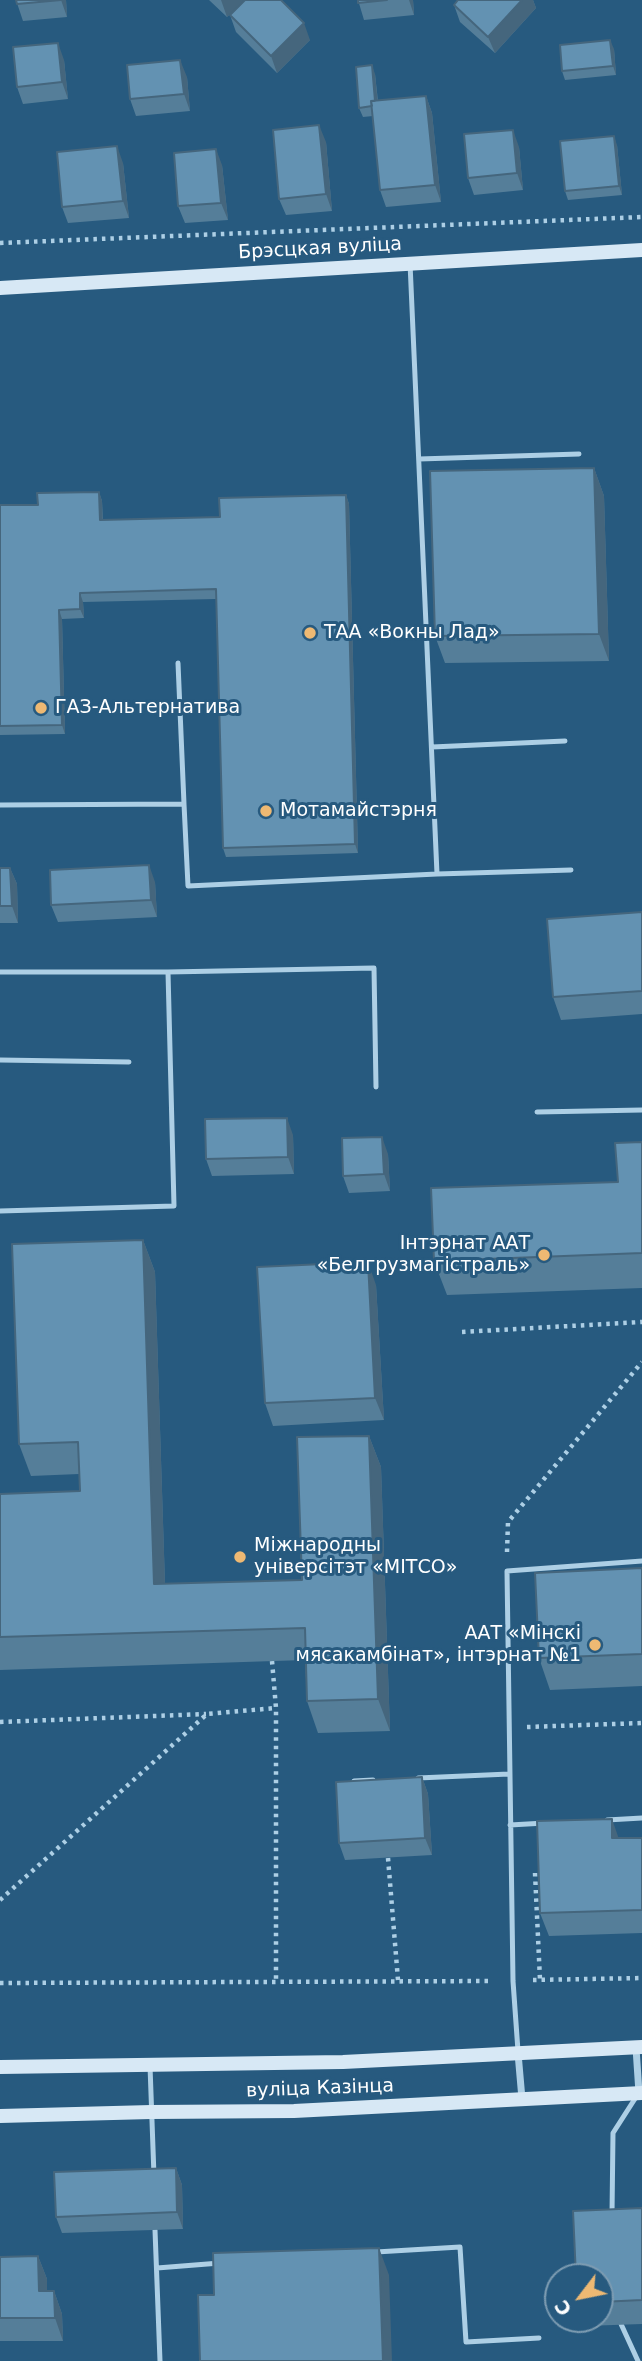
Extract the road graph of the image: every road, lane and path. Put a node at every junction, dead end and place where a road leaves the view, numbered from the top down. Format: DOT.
graph roads {
  1 [pos="642,218"];
  2 [pos="0,243"];
  3 [pos="642,250"];
  4 [pos="410,263"];
  5 [pos="0,288"];
  6 [pos="579,454"];
  7 [pos="419,459"];
  8 [pos="178,663"];
  9 [pos="565,741"];
  10 [pos="432,747"];
  11 [pos="184,804"];
  12 [pos="0,805"];
  13 [pos="571,870"];
  14 [pos="437,874"];
  15 [pos="0,972"];
  16 [pos="168,972"];
  17 [pos="0,1060"];
  18 [pos="128,1062"];
  19 [pos="376,1087"];
  20 [pos="642,1110"];
  21 [pos="537,1112"];
  22 [pos="0,1211"];
  23 [pos="642,1322"];
  24 [pos="462,1332"];
  25 [pos="642,1362"];
  26 [pos="642,1561"];
  27 [pos="507,1571"];
  28 [pos="272,1661"];
  29 [pos="276,1708"];
  30 [pos="207,1714"];
  31 [pos="0,1721"];
  32 [pos="642,1723"];
  33 [pos="510,1727"];
  34 [pos="509,1774"];
  35 [pos="407,1779"];
  36 [pos="380,1780"];
  37 [pos="354,1781"];
  38 [pos="642,1818"];
  39 [pos="601,1820"];
  40 [pos="546,1823"];
  41 [pos="533,1824"];
  42 [pos="510,1825"];
  43 [pos="388,1858"];
  44 [pos="0,1900"];
  45 [pos="642,1978"];
  46 [pos="275,1980"];
  47 [pos="398,1980"];
  48 [pos="540,1980"];
  49 [pos="513,1981"];
  50 [pos="0,1983"];
  51 [pos="639,2047"];
  52 [pos="519,2053"];
  53 [pos="150,2065"];
  54 [pos="0,2067"];
  55 [pos="641,2095"];
  56 [pos="522,2100"];
  57 [pos="151,2112"];
  58 [pos="0,2116"];
  59 [pos="154,2186"];
  60 [pos="612,2221"];
  61 [pos="155,2230"];
  62 [pos="363,2253"];
  63 [pos="226,2263"];
  64 [pos="157,2267"];
  65 [pos="621,2324"];
  66 [pos="539,2338"];
  67 [pos="160,2361"];
  68 [pos="638,2361"];
  1 -- 2 [label="path"];
  3 -- 4 [label="main road, Брэсцкая вуліца"];
  4 -- 5 [label="main road, Брэсцкая вуліца"];
  4 -- 7 [label="lane"];
  6 -- 7 [label="lane"];
  7 -- 10 [label="lane"];
  8 -- 11 [label="lane"];
  9 -- 10 [label="lane"];
  10 -- 14 [label="lane"];
  11 -- 12 [label="lane"];
  11 -- 14 [label="lane"];
  13 -- 14 [label="lane"];
  15 -- 16 [label="lane"];
  16 -- 19 [label="lane"];
  16 -- 22 [label="lane"];
  17 -- 18 [label="lane"];
  20 -- 21 [label="lane"];
  23 -- 24 [label="path"];
  25 -- 27 [label="path"];
  26 -- 27 [label="lane"];
  27 -- 33 [label="lane"];
  28 -- 29 [label="path"];
  29 -- 30 [label="path"];
  29 -- 46 [label="path"];
  30 -- 31 [label="path"];
  30 -- 44 [label="path"];
  32 -- 33 [label="path"];
  33 -- 34 [label="lane"];
  34 -- 35 [label="lane"];
  34 -- 42 [label="lane"];
  36 -- 37 [label="lane"];
  38 -- 39 [label="lane"];
  40 -- 41 [label="lane"];
  41 -- 42 [label="lane"];
  41 -- 48 [label="path"];
  42 -- 49 [label="lane"];
  43 -- 47 [label="path"];
  45 -- 48 [label="path"];
  46 -- 47 [label="path"];
  46 -- 50 [label="path"];
  47 -- 49 [label="path"];
  48 -- 49 [label="path"];
  49 -- 52 [label="lane"];
  51 -- 52 [label="main road, вуліца Казінца"];
  51 -- 55 [label="street"];
  52 -- 53 [label="main road, вуліца Казінца"];
  52 -- 56 [label="street"];
  53 -- 54 [label="main road, вуліца Казінца"];
  53 -- 57 [label="lane"];
  55 -- 56 [label="main road, вуліца Казінца"];
  55 -- 60 [label="lane"];
  56 -- 57 [label="main road, вуліца Казінца"];
  57 -- 58 [label="main road, вуліца Казінца"];
  57 -- 59 [label="lane"];
  61 -- 64 [label="lane"];
  62 -- 66 [label="lane"];
  63 -- 64 [label="lane"];
  64 -- 67 [label="lane"];
  65 -- 68 [label="lane"];
}
